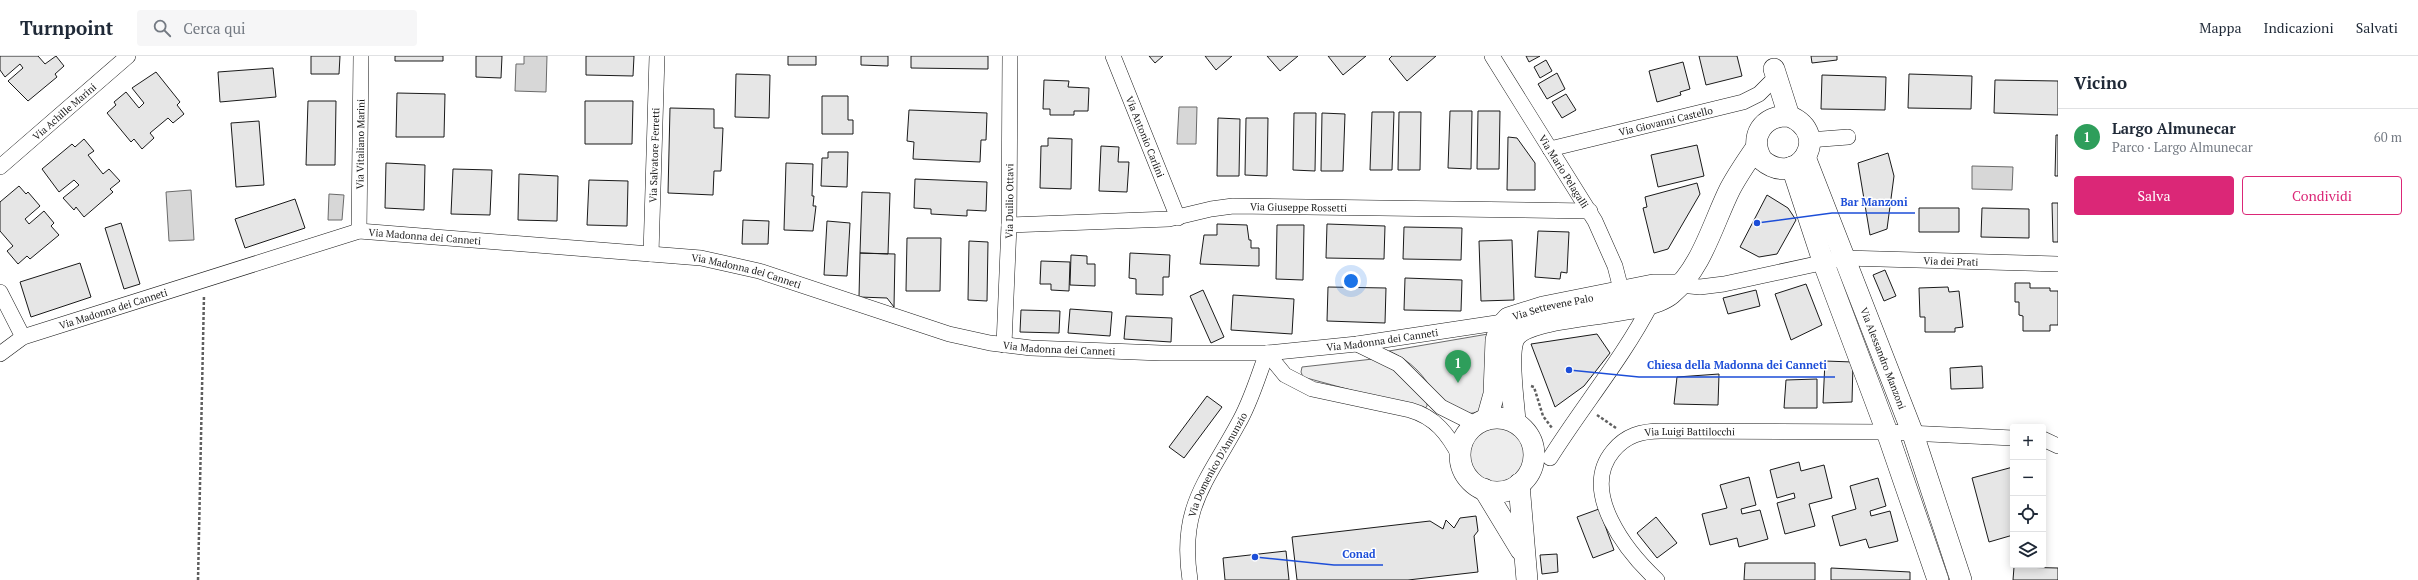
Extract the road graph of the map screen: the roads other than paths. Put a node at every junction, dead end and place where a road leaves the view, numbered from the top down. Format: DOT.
graph roads {
  1 [pos="128,56"];
  2 [pos="361,56"];
  3 [pos="657,56"];
  4 [pos="1010,56"];
  5 [pos="1112,56"];
  6 [pos="1492,56"];
  7 [pos="1773,68"];
  8 [pos="1779,117"];
  9 [pos="1848,138"];
  10 [pos="1550,148"];
  11 [pos="1759,154"];
  12 [pos="1802,155"];
  13 [pos="0,167"];
  14 [pos="1590,211"];
  15 [pos="1178,218"];
  16 [pos="1009,225"];
  17 [pos="359,231"];
  18 [pos="651,254"];
  19 [pos="1844,258"];
  20 [pos="1824,264"];
  21 [pos="2058,264"];
  22 [pos="1680,285"];
  23 [pos="0,292"];
  24 [pos="1622,293"];
  25 [pos="1651,304"];
  26 [pos="1503,322"];
  27 [pos="23,337"];
  28 [pos="1357,344"];
  29 [pos="1004,345"];
  30 [pos="1267,353"];
  31 [pos="0,354"];
  32 [pos="1481,422"];
  33 [pos="1515,422"];
  34 [pos="1887,432"];
  35 [pos="1913,434"];
  36 [pos="2010,438"];
  37 [pos="2046,440"];
  38 [pos="2058,446"];
  39 [pos="1553,453"];
  40 [pos="1460,457"];
  41 [pos="1519,484"];
  42 [pos="1484,489"];
  43 [pos="1525,556"];
  44 [pos="1650,578"];
  45 [pos="1190,580"];
  46 [pos="1527,580"];
  47 [pos="1938,580"];
  48 [pos="1961,580"];
  1 -- 13 [label="street, Via Achille Marini"];
  2 -- 17 [label="street, Via Vitaliano Marini"];
  3 -- 18 [label="street, Via Salvatore Ferretti"];
  4 -- 16 [label="street, Via Duilio Ottavi"];
  5 -- 15 [label="street, Via Antonio Carlini"];
  6 -- 10 [label="street, Via Mario Pelagalli"];
  7 -- 8 [label="street"];
  7 -- 10 [label="street, Via Giovanni Castello"];
  8 -- 11 [label="street"];
  8 -- 12 [label="street"];
  9 -- 12 [label="street"];
  10 -- 14 [label="street, Via Mario Pelagalli"];
  11 -- 12 [label="street"];
  11 -- 22 [label="street, Via Settevene Palo"];
  12 -- 19 [label="street, Via Alessandro Manzoni"];
  12 -- 20 [label="street"];
  14 -- 15 [label="street, Via Giuseppe Rossetti"];
  14 -- 24 [label="street, Via Mario Pelagalli"];
  15 -- 16 [label="street, Via Giuseppe Rossetti"];
  16 -- 29 [label="street, Via Duilio Ottavi"];
  17 -- 18 [label="street, Via Madonna dei Canneti"];
  17 -- 27 [label="street, Via Madonna dei Canneti"];
  18 -- 29 [label="street, Via Madonna dei Canneti"];
  19 -- 20 [label="street, Via dei Prati"];
  19 -- 21 [label="street, Via dei Prati"];
  19 -- 35 [label="street, Via Alessandro Manzoni"];
  20 -- 22 [label="street, Via dei Prati"];
  20 -- 34 [label="street"];
  22 -- 24 [label="street, Via Settevene Palo"];
  22 -- 25 [label="street, Via Settevene Palo"];
  23 -- 27 [label="street"];
  24 -- 26 [label="street, Via Settevene Palo"];
  25 -- 33 [label="street, Via Settevene Palo"];
  25 -- 39 [label="street"];
  26 -- 28 [label="street, Via Madonna dei Canneti"];
  26 -- 32 [label="street, Via Settevene Palo"];
  27 -- 31 [label="street, Via Madonna dei Canneti"];
  28 -- 30 [label="street, Via Madonna dei Canneti"];
  28 -- 32 [label="street"];
  29 -- 30 [label="street, Via Madonna dei Canneti"];
  30 -- 40 [label="street"];
  30 -- 45 [label="street, Via Domenico D'Annunzio"];
  32 -- 33 [label="street"];
  32 -- 40 [label="street"];
  33 -- 41 [label="street"];
  34 -- 35 [label="street, Via Luigi Battilocchi"];
  34 -- 44 [label="street, Via Luigi Battilocchi"];
  34 -- 47 [label="street"];
  35 -- 36 [label="street, Via Luigi Battilocchi"];
  35 -- 48 [label="street, Via Alessandro Manzoni"];
  37 -- 38 [label="street"];
  40 -- 42 [label="street"];
  41 -- 42 [label="street"];
  41 -- 43 [label="street"];
  42 -- 43 [label="street"];
  43 -- 46 [label="street"];
}
